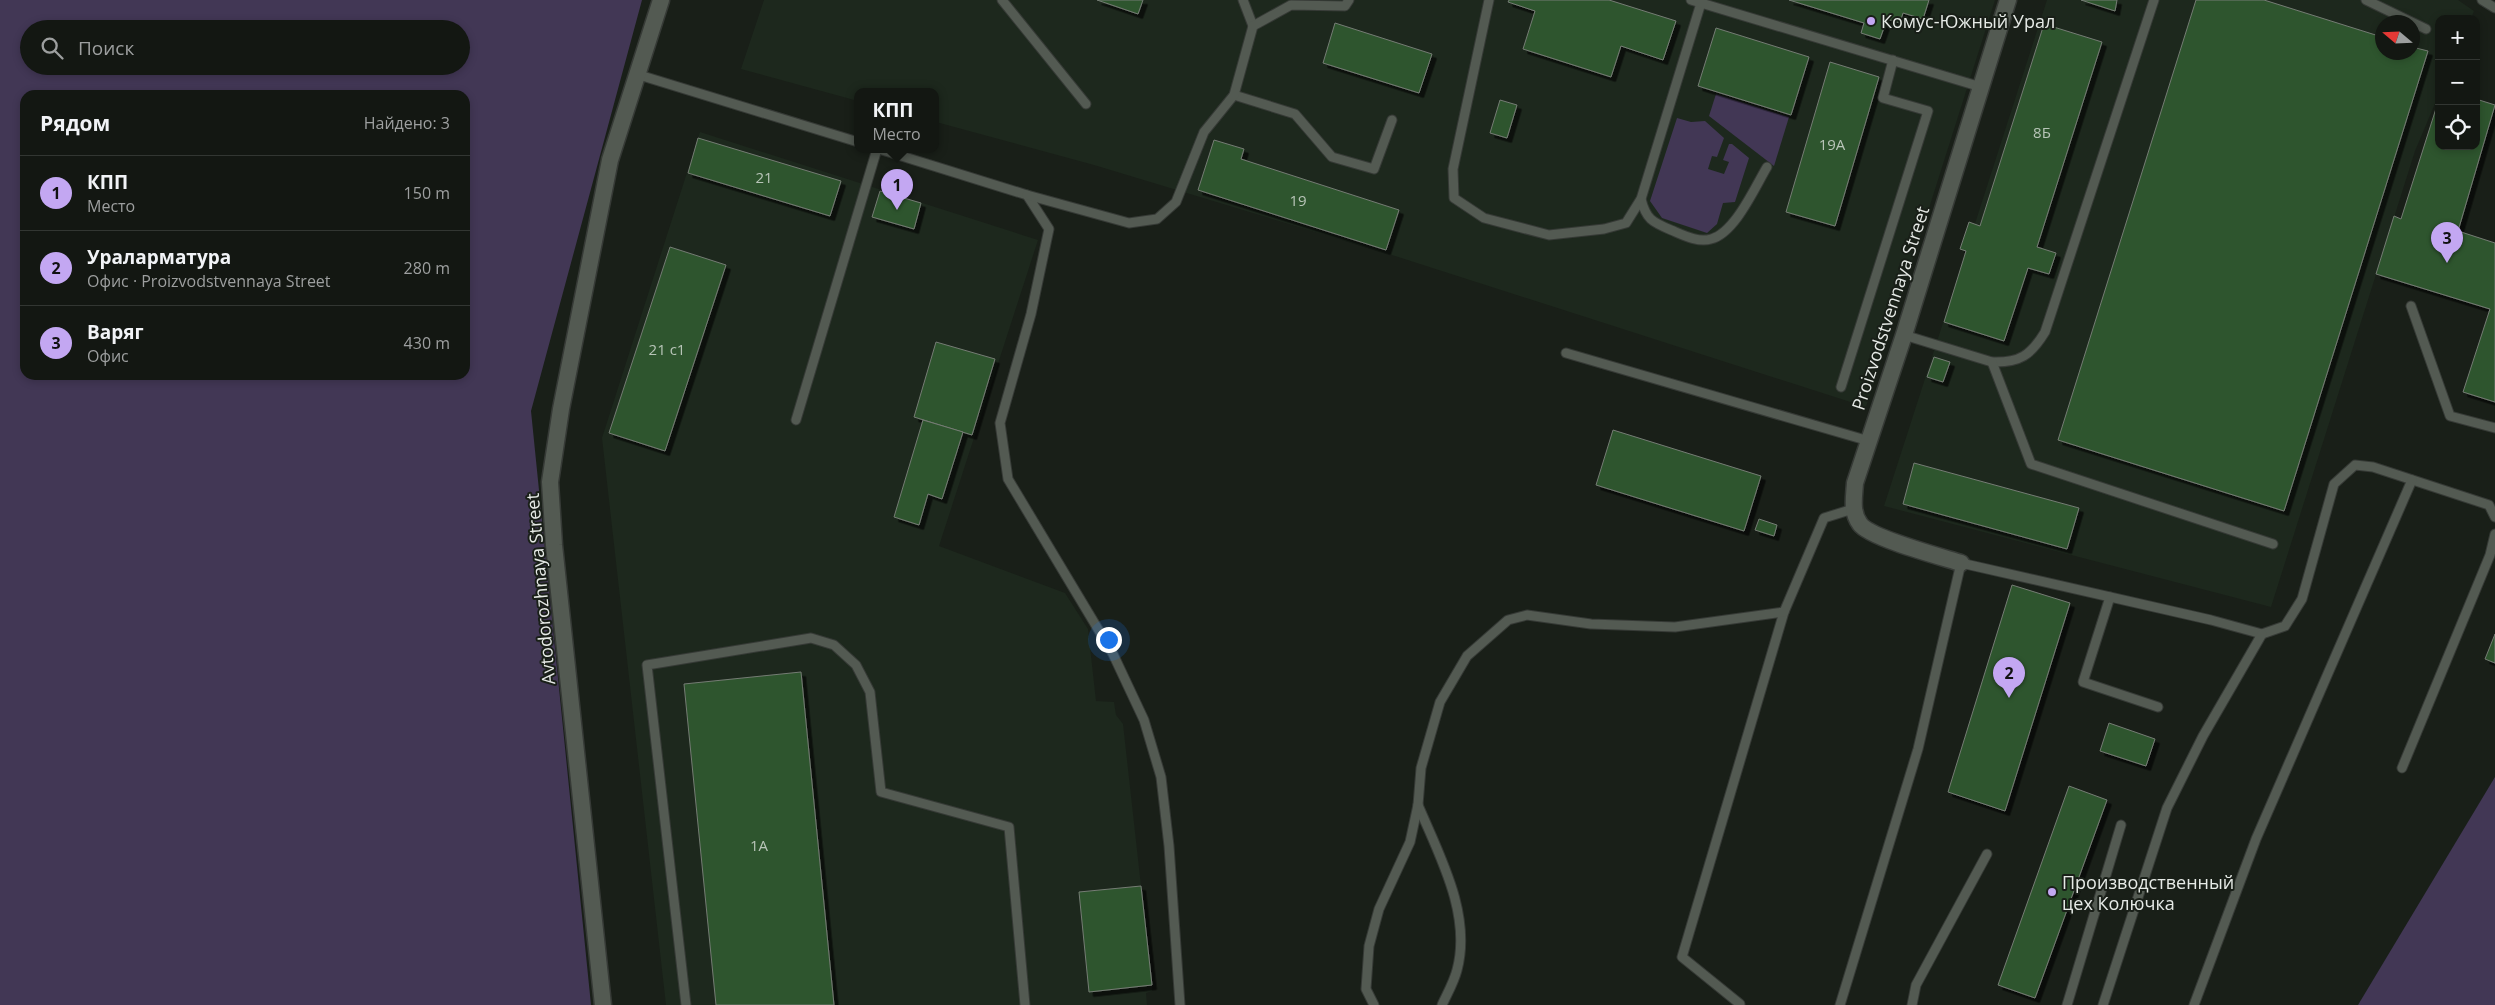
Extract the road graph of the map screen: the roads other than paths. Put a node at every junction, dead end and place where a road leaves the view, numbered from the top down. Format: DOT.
graph roads {
  1 [pos="661,0"];
  2 [pos="1002,0"];
  3 [pos="1243,0"];
  4 [pos="1349,0"];
  5 [pos="1489,0"];
  6 [pos="1692,0"];
  7 [pos="2008,0"];
  8 [pos="2154,0"];
  9 [pos="2366,0"];
  10 [pos="2482,0"];
  11 [pos="1701,3"];
  12 [pos="2495,8"];
  13 [pos="1252,26"];
  14 [pos="2426,29"];
  15 [pos="1893,60"];
  16 [pos="636,74"];
  17 [pos="1981,87"];
  18 [pos="1234,94"];
  19 [pos="1086,104"];
  20 [pos="1392,120"];
  21 [pos="854,141"];
  22 [pos="877,153"];
  23 [pos="891,153"];
  24 [pos="1766,167"];
  25 [pos="1027,195"];
  26 [pos="1641,199"];
  27 [pos="2411,306"];
  28 [pos="1904,335"];
  29 [pos="1566,353"];
  30 [pos="1992,362"];
  31 [pos="1841,387"];
  32 [pos="796,420"];
  33 [pos="2495,428"];
  34 [pos="1869,441"];
  35 [pos="2412,480"];
  36 [pos="1853,509"];
  37 [pos="2495,517"];
  38 [pos="2495,534"];
  39 [pos="2274,544"];
  40 [pos="1961,564"];
  41 [pos="2110,597"];
  42 [pos="1784,612"];
  43 [pos="2262,634"];
  44 [pos="2158,707"];
  45 [pos="2402,768"];
  46 [pos="1418,805"];
  47 [pos="2120,825"];
  48 [pos="1987,854"];
  49 [pos="1740,1004"];
  50 [pos="603,1005"];
  51 [pos="686,1005"];
  52 [pos="1025,1005"];
  53 [pos="1180,1005"];
  54 [pos="1374,1005"];
  55 [pos="1442,1005"];
  56 [pos="1840,1005"];
  57 [pos="1912,1005"];
  58 [pos="2067,1005"];
  59 [pos="2103,1005"];
  60 [pos="2194,1005"];
  1 -- 16 [label="street, Avtodorozhnaya Street"];
  2 -- 19 [label="lane"];
  3 -- 13 [label="lane"];
  4 -- 13 [label="lane"];
  5 -- 26 [label="lane"];
  6 -- 11 [label="lane"];
  7 -- 17 [label="street, Proizvodstvennaya Street"];
  8 -- 30 [label="lane"];
  9 -- 14 [label="lane"];
  10 -- 12 [label="lane"];
  11 -- 15 [label="lane"];
  11 -- 26 [label="lane"];
  13 -- 18 [label="lane"];
  15 -- 17 [label="lane"];
  15 -- 31 [label="lane"];
  16 -- 21 [label="lane"];
  16 -- 50 [label="street, Avtodorozhnaya Street"];
  17 -- 28 [label="street, Proizvodstvennaya Street"];
  18 -- 20 [label="lane"];
  18 -- 25 [label="lane"];
  22 -- 32 [label="lane"];
  23 -- 25 [label="lane"];
  24 -- 26 [label="lane"];
  25 -- 53 [label="lane"];
  27 -- 33 [label="lane"];
  28 -- 30 [label="lane"];
  28 -- 34 [label="street, Proizvodstvennaya Street"];
  29 -- 34 [label="lane"];
  30 -- 39 [label="lane"];
  34 -- 36 [label="street, Proizvodstvennaya Street"];
  35 -- 37 [label="lane"];
  35 -- 43 [label="lane"];
  35 -- 60 [label="lane"];
  36 -- 40 [label="street"];
  36 -- 42 [label="lane"];
  38 -- 45 [label="lane"];
  40 -- 41 [label="lane"];
  40 -- 56 [label="lane"];
  41 -- 43 [label="lane"];
  41 -- 44 [label="lane"];
  42 -- 46 [label="lane"];
  42 -- 49 [label="lane"];
  43 -- 59 [label="lane"];
  46 -- 54 [label="lane"];
  46 -- 55 [label="lane"];
  47 -- 58 [label="lane"];
  48 -- 57 [label="lane"];
  51 -- 52 [label="lane"];
}
